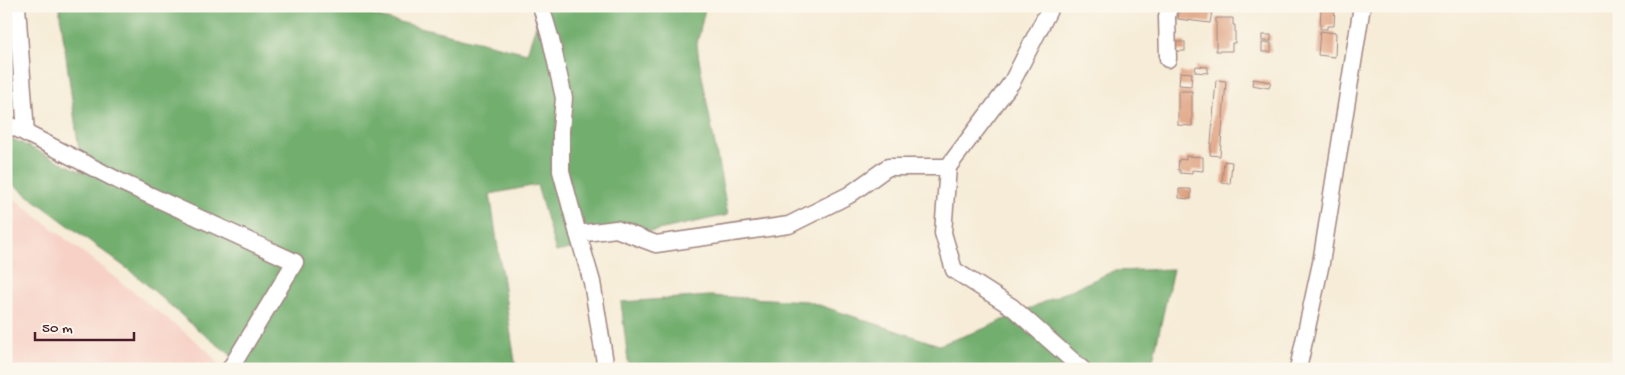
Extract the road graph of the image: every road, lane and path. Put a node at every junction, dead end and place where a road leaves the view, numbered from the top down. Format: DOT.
graph roads {
  1 [pos="17,6"];
  2 [pos="540,6"];
  3 [pos="1051,6"];
  4 [pos="1168,6"];
  5 [pos="1362,6"];
  6 [pos="1168,59"];
  7 [pos="6,123"];
  8 [pos="26,133"];
  9 [pos="948,167"];
  10 [pos="578,234"];
  11 [pos="230,369"];
  12 [pos="606,369"];
  13 [pos="1082,369"];
  14 [pos="1298,369"];
  1 -- 8 [label="street"];
  2 -- 10 [label="street"];
  3 -- 9 [label="street"];
  4 -- 6 [label="street"];
  5 -- 14 [label="street"];
  7 -- 8 [label="street"];
  8 -- 11 [label="street"];
  9 -- 10 [label="street"];
  9 -- 13 [label="street"];
  10 -- 12 [label="street"];
}
